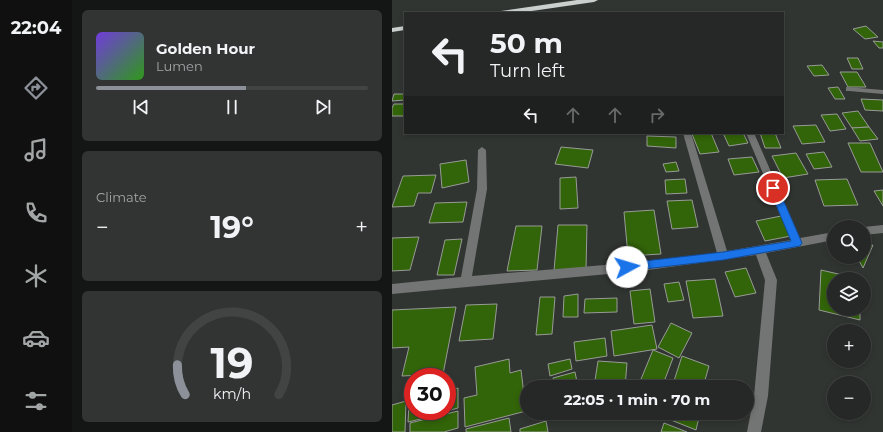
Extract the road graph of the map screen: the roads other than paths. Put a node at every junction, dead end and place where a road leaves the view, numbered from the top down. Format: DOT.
graph roads {
  1 [pos="594,0"];
  2 [pos="508,12"];
  3 [pos="404,28"];
  4 [pos="392,30"];
  5 [pos="849,88"];
  6 [pos="883,92"];
  7 [pos="687,134"];
  8 [pos="750,134"];
  9 [pos="482,150"];
  10 [pos="883,229"];
  11 [pos="871,230"];
  12 [pos="827,237"];
  13 [pos="797,243"];
  14 [pos="759,250"];
  15 [pos="723,256"];
  16 [pos="466,280"];
  17 [pos="392,289"];
  18 [pos="754,432"];
  1 -- 2 [label="highway"];
  3 -- 4 [label="highway"];
  5 -- 6 [label="street"];
  7 -- 15 [label="street"];
  8 -- 13 [label="street"];
  9 -- 16 [label="street"];
  10 -- 11 [label="street"];
  12 -- 13 [label="street"];
  13 -- 14 [label="street"];
  14 -- 15 [label="street"];
  14 -- 18 [label="street"];
  15 -- 16 [label="street"];
  16 -- 17 [label="street"];
}
